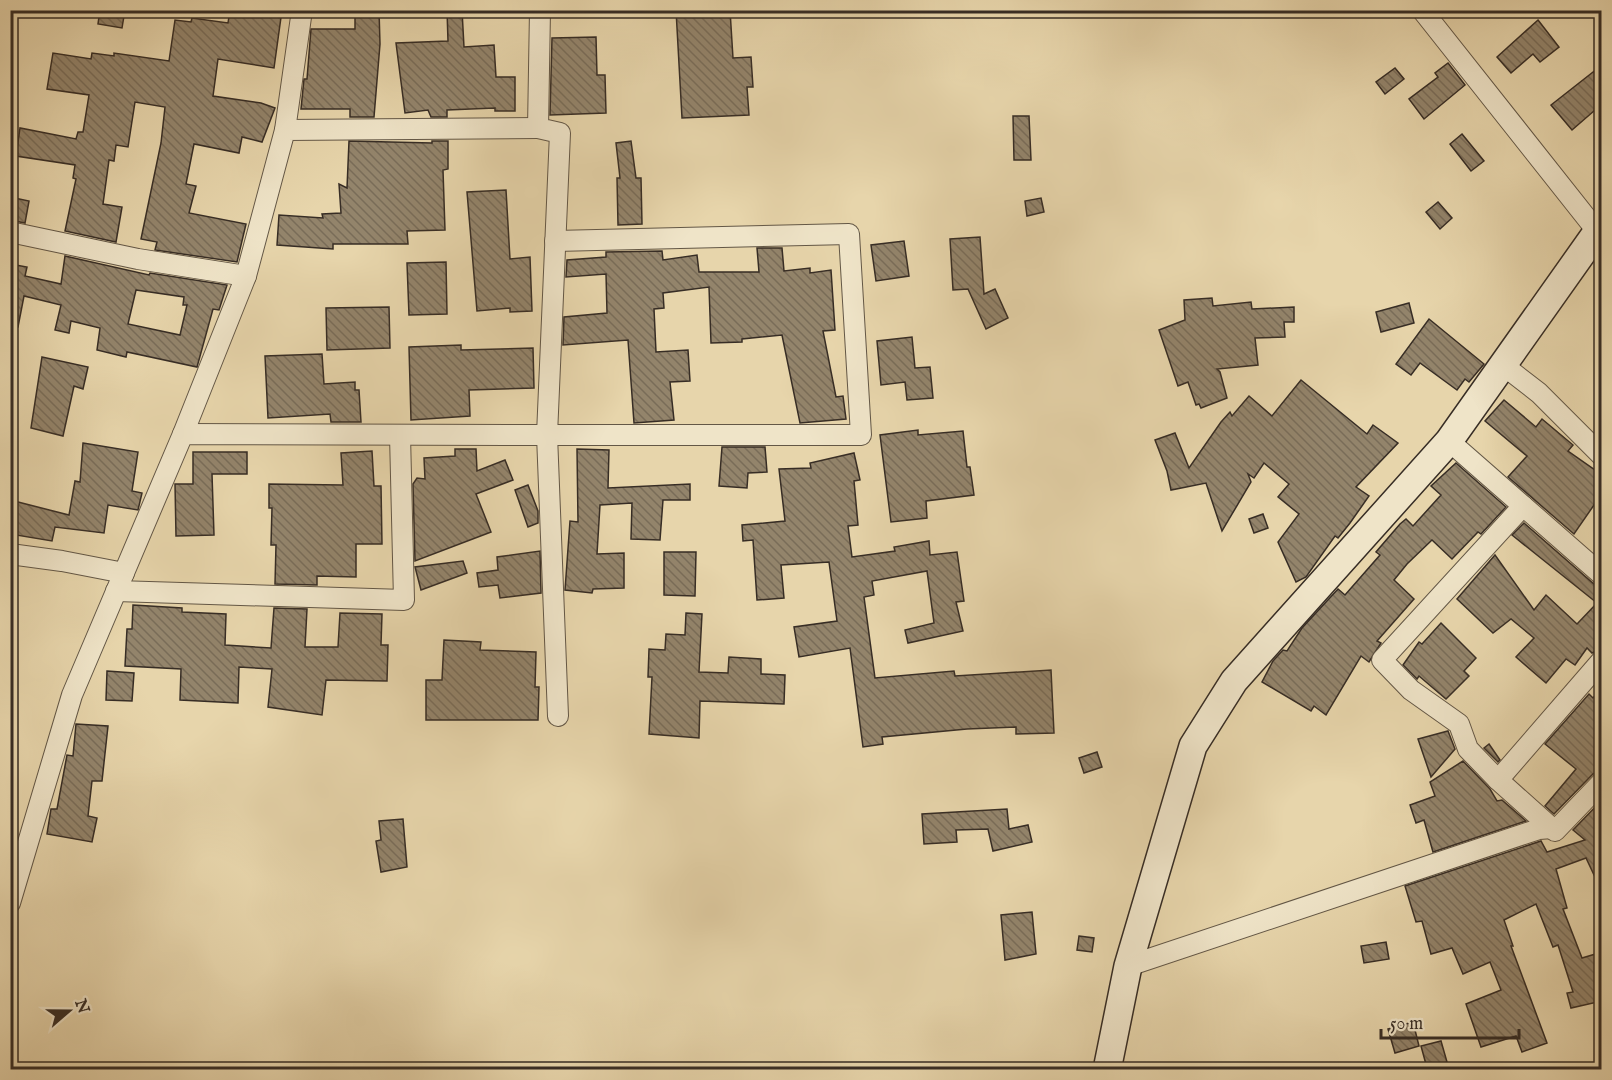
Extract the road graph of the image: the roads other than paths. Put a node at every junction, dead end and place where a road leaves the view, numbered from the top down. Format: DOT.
graph roads {
  1 [pos="302,10"];
  2 [pos="540,10"];
  3 [pos="1422,10"];
  4 [pos="538,128"];
  5 [pos="285,130"];
  6 [pos="1599,228"];
  7 [pos="10,232"];
  8 [pos="555,241"];
  9 [pos="246,276"];
  10 [pos="1503,365"];
  11 [pos="183,434"];
  12 [pos="400,435"];
  13 [pos="547,435"];
  14 [pos="1449,441"];
  15 [pos="1602,456"];
  16 [pos="1523,506"];
  17 [pos="10,554"];
  18 [pos="1602,575"];
  19 [pos="120,582"];
  20 [pos="1602,660"];
  21 [pos="558,716"];
  22 [pos="1498,780"];
  23 [pos="1602,782"];
  24 [pos="1552,828"];
  25 [pos="10,903"];
  26 [pos="1128,966"];
  27 [pos="1107,1070"];
  1 -- 5 [label="street"];
  2 -- 4 [label="street"];
  3 -- 6 [label="street"];
  4 -- 5 [label="street"];
  4 -- 8 [label="street"];
  5 -- 9 [label="street"];
  6 -- 10 [label="main road"];
  7 -- 9 [label="street"];
  8 -- 13 [label="street"];
  8 -- 13 [label="street"];
  9 -- 11 [label="street"];
  10 -- 14 [label="main road"];
  10 -- 15 [label="street"];
  11 -- 12 [label="street"];
  11 -- 19 [label="street"];
  12 -- 13 [label="street"];
  12 -- 19 [label="street"];
  13 -- 21 [label="street"];
  14 -- 16 [label="street"];
  14 -- 26 [label="main road"];
  16 -- 18 [label="street"];
  16 -- 22 [label="street"];
  17 -- 19 [label="street"];
  19 -- 25 [label="street"];
  20 -- 22 [label="street"];
  22 -- 24 [label="street"];
  23 -- 24 [label="street"];
  24 -- 26 [label="street"];
  26 -- 27 [label="main road"];
}
